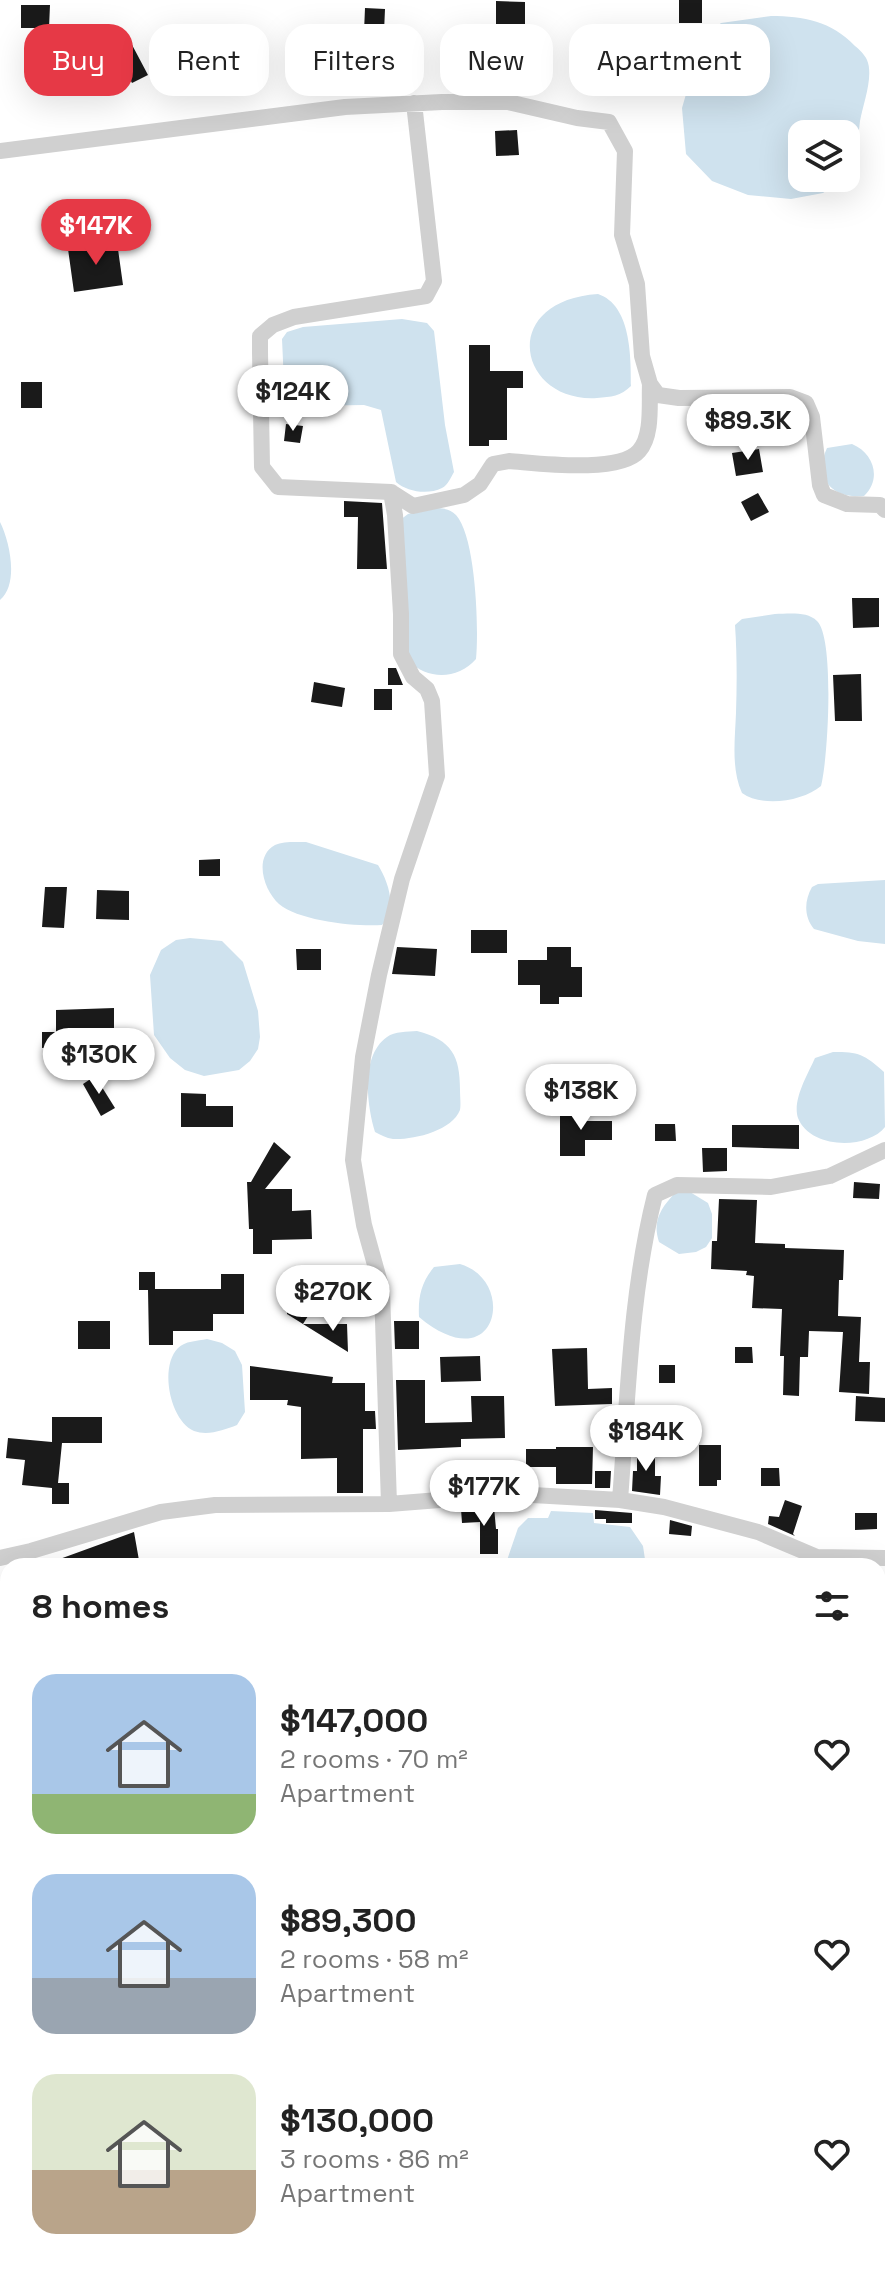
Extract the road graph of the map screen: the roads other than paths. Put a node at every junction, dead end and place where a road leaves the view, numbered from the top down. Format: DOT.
graph roads {
  1 [pos="414,103"];
  2 [pos="0,151"];
  3 [pos="650,384"];
  4 [pos="391,492"];
  5 [pos="885,510"];
  6 [pos="885,1150"];
  7 [pos="620,1500"];
  8 [pos="389,1504"];
  9 [pos="0,1558"];
  10 [pos="885,1558"];
  1 -- 2 [label="street"];
  1 -- 3 [label="street"];
  1 -- 4 [label="street"];
  3 -- 4 [label="street"];
  3 -- 5 [label="street"];
  4 -- 8 [label="street"];
  6 -- 7 [label="street"];
  7 -- 8 [label="street"];
  7 -- 10 [label="street"];
  8 -- 9 [label="street"];
}
